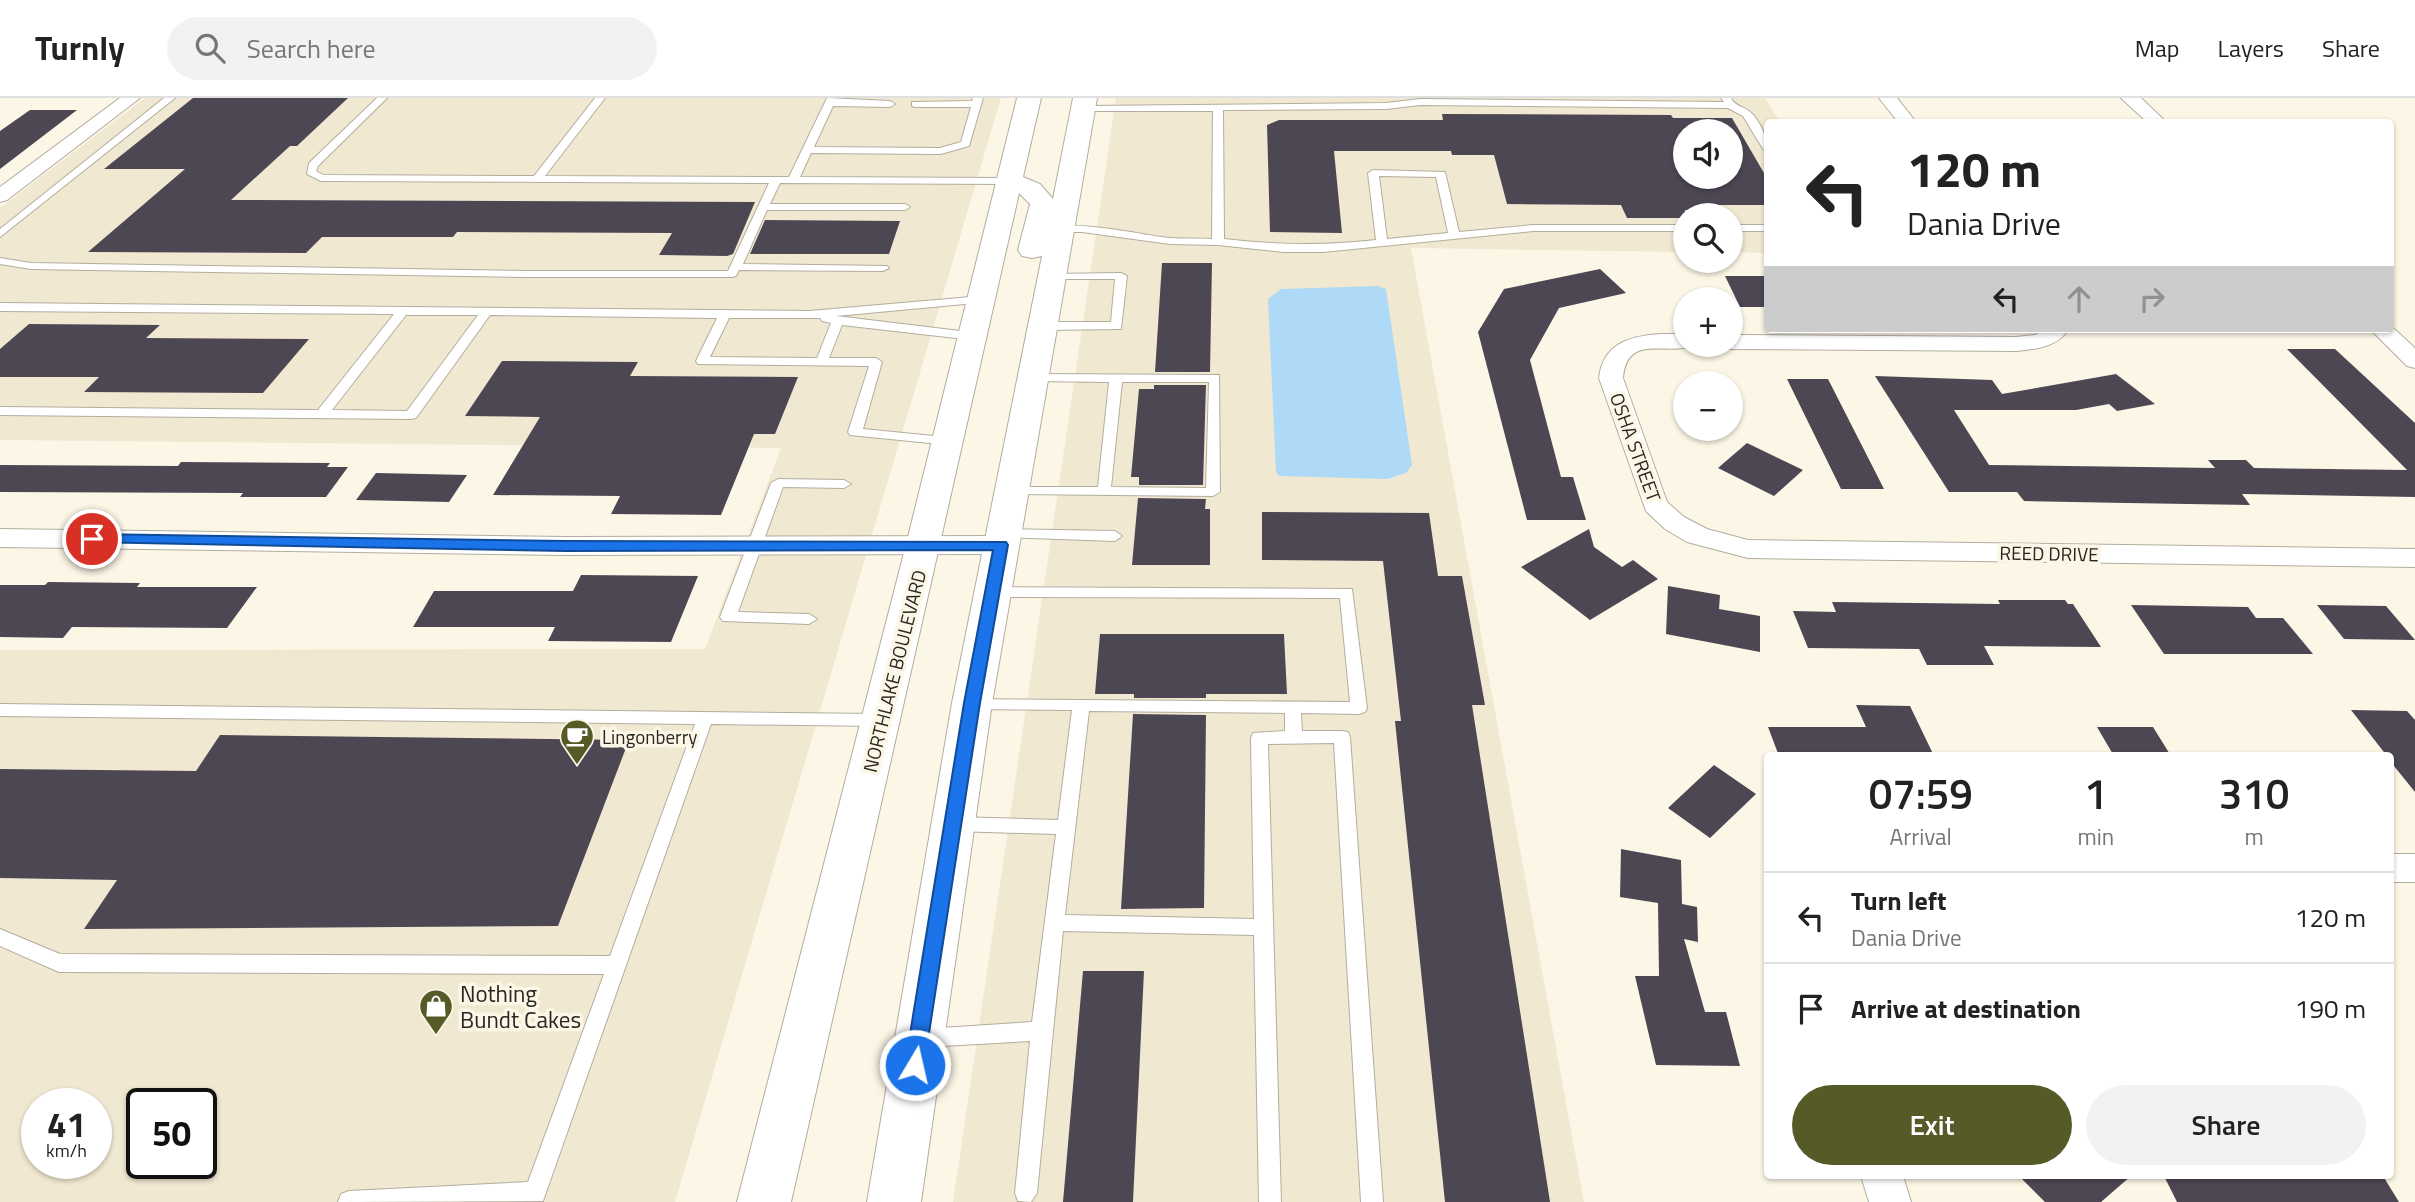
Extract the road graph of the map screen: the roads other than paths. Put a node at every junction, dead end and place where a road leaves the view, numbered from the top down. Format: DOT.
graph roads {
  1 [pos="131,98"];
  2 [pos="170,98"];
  3 [pos="382,98"];
  4 [pos="600,98"];
  5 [pos="848,98"];
  6 [pos="1029,98"];
  7 [pos="1888,98"];
  8 [pos="2130,98"];
  9 [pos="978,100"];
  10 [pos="1420,100"];
  11 [pos="831,101"];
  12 [pos="892,101"];
  13 [pos="916,101"];
  14 [pos="1603,101"];
  15 [pos="1728,101"];
  16 [pos="1284,102"];
  17 [pos="1329,102"];
  18 [pos="1084,103"];
  19 [pos="1158,104"];
  20 [pos="1218,109"];
  21 [pos="1905,119"];
  22 [pos="2154,119"];
  23 [pos="1764,142"];
  24 [pos="807,150"];
  25 [pos="537,179"];
  26 [pos="776,180"];
  27 [pos="793,180"];
  28 [pos="1010,181"];
  29 [pos="0,196"];
  30 [pos="764,207"];
  31 [pos="905,207"];
  32 [pos="1673,228"];
  33 [pos="1743,228"];
  34 [pos="1764,228"];
  35 [pos="1062,229"];
  36 [pos="0,234"];
  37 [pos="1454,235"];
  38 [pos="1218,242"];
  39 [pos="1382,243"];
  40 [pos="0,261"];
  41 [pos="735,267"];
  42 [pos="883,268"];
  43 [pos="1053,276"];
  44 [pos="982,300"];
  45 [pos="0,307"];
  46 [pos="402,312"];
  47 [pos="486,313"];
  48 [pos="725,314"];
  49 [pos="810,315"];
  50 [pos="838,321"];
  51 [pos="1044,326"];
  52 [pos="2055,333"];
  53 [pos="2385,333"];
  54 [pos="973,336"];
  55 [pos="1673,341"];
  56 [pos="1743,342"];
  57 [pos="822,361"];
  58 [pos="2415,361"];
  59 [pos="1034,378"];
  60 [pos="1116,378"];
  61 [pos="0,411"];
  62 [pos="321,414"];
  63 [pos="949,440"];
  64 [pos="844,484"];
  65 [pos="1012,491"];
  66 [pos="1104,492"];
  67 [pos="1686,532"];
  68 [pos="1115,536"];
  69 [pos="0,538"];
  70 [pos="1002,540"];
  71 [pos="755,545"];
  72 [pos="924,545"];
  73 [pos="2415,558"];
  74 [pos="993,592"];
  75 [pos="809,619"];
  76 [pos="972,703"];
  77 [pos="1081,705"];
  78 [pos="1293,709"];
  79 [pos="0,710"];
  80 [pos="705,719"];
  81 [pos="881,720"];
  82 [pos="1294,737"];
  83 [pos="953,824"];
  84 [pos="1064,827"];
  85 [pos="2394,868"];
  86 [pos="2415,869"];
  87 [pos="1054,923"];
  88 [pos="1264,927"];
  89 [pos="0,937"];
  90 [pos="617,965"];
  91 [pos="1041,1031"];
  92 [pos="919,1038"];
  93 [pos="1883,1179"];
  94 [pos="1026,1193"];
  95 [pos="349,1202"];
  96 [pos="764,1202"];
  97 [pos="894,1202"];
  98 [pos="1270,1202"];
  99 [pos="1372,1202"];
  100 [pos="1890,1202"];
  1 -- 29 [label="street"];
  2 -- 36 [label="lane"];
  3 -- 25 [label="lane"];
  4 -- 25 [label="lane"];
  5 -- 12 [label="lane"];
  6 -- 28 [label="main road, NORTHLAKE BOULEVARD"];
  7 -- 21 [label="street"];
  8 -- 22 [label="street"];
  9 -- 13 [label="lane"];
  9 -- 24 [label="lane"];
  10 -- 14 [label="lane"];
  10 -- 17 [label="lane"];
  11 -- 12 [label="lane"];
  11 -- 24 [label="lane"];
  14 -- 15 [label="lane"];
  15 -- 23 [label="lane"];
  16 -- 17 [label="lane"];
  16 -- 20 [label="lane"];
  18 -- 19 [label="lane"];
  18 -- 35 [label="main road"];
  19 -- 20 [label="lane"];
  20 -- 38 [label="lane"];
  24 -- 27 [label="lane"];
  25 -- 26 [label="lane"];
  26 -- 27 [label="lane"];
  26 -- 30 [label="lane"];
  27 -- 28 [label="lane"];
  28 -- 44 [label="main road, NORTHLAKE BOULEVARD"];
  28 -- 51 [label="main road"];
  30 -- 31 [label="lane"];
  30 -- 41 [label="lane"];
  32 -- 37 [label="lane"];
  33 -- 34 [label="lane"];
  35 -- 38 [label="lane"];
  35 -- 43 [label="main road"];
  37 -- 39 [label="lane"];
  37 -- 39 [label="lane"];
  38 -- 39 [label="lane"];
  40 -- 41 [label="lane"];
  41 -- 42 [label="lane"];
  43 -- 51 [label="main road"];
  43 -- 51 [label="lane"];
  44 -- 49 [label="lane"];
  44 -- 54 [label="main road, NORTHLAKE BOULEVARD"];
  45 -- 46 [label="lane"];
  46 -- 47 [label="lane"];
  46 -- 62 [label="lane"];
  47 -- 48 [label="lane"];
  47 -- 62 [label="lane"];
  48 -- 49 [label="lane"];
  48 -- 57 [label="lane"];
  49 -- 50 [label="lane"];
  50 -- 54 [label="lane"];
  50 -- 57 [label="lane"];
  51 -- 59 [label="main road"];
  52 -- 56 [label="street"];
  53 -- 58 [label="street"];
  54 -- 63 [label="main road, NORTHLAKE BOULEVARD"];
  55 -- 67 [label="street, OSHA STREET"];
  57 -- 63 [label="lane"];
  59 -- 60 [label="lane"];
  59 -- 65 [label="main road"];
  60 -- 66 [label="lane"];
  60 -- 66 [label="lane"];
  61 -- 62 [label="lane"];
  63 -- 72 [label="main road, NORTHLAKE BOULEVARD"];
  64 -- 71 [label="lane"];
  65 -- 66 [label="lane"];
  65 -- 70 [label="main road"];
  67 -- 73 [label="street, REED DRIVE"];
  68 -- 70 [label="lane"];
  69 -- 71 [label="street"];
  70 -- 72 [label="street"];
  70 -- 74 [label="main road"];
  71 -- 72 [label="street"];
  71 -- 75 [label="lane"];
  72 -- 81 [label="main road, NORTHLAKE BOULEVARD"];
  74 -- 76 [label="main road"];
  74 -- 78 [label="lane"];
  76 -- 77 [label="lane"];
  76 -- 83 [label="main road"];
  77 -- 78 [label="lane"];
  77 -- 84 [label="lane"];
  78 -- 82 [label="lane"];
  79 -- 80 [label="lane"];
  80 -- 81 [label="lane"];
  80 -- 90 [label="lane"];
  81 -- 96 [label="main road, NORTHLAKE BOULEVARD"];
  82 -- 88 [label="lane"];
  82 -- 99 [label="lane"];
  83 -- 84 [label="lane"];
  83 -- 92 [label="main road"];
  84 -- 87 [label="lane"];
  85 -- 86 [label="street"];
  87 -- 88 [label="lane"];
  87 -- 91 [label="lane"];
  88 -- 98 [label="lane"];
  89 -- 90 [label="lane"];
  90 -- 95 [label="lane"];
  91 -- 92 [label="lane"];
  91 -- 94 [label="lane"];
  92 -- 97 [label="main road"];
  93 -- 100 [label="street"];
}
